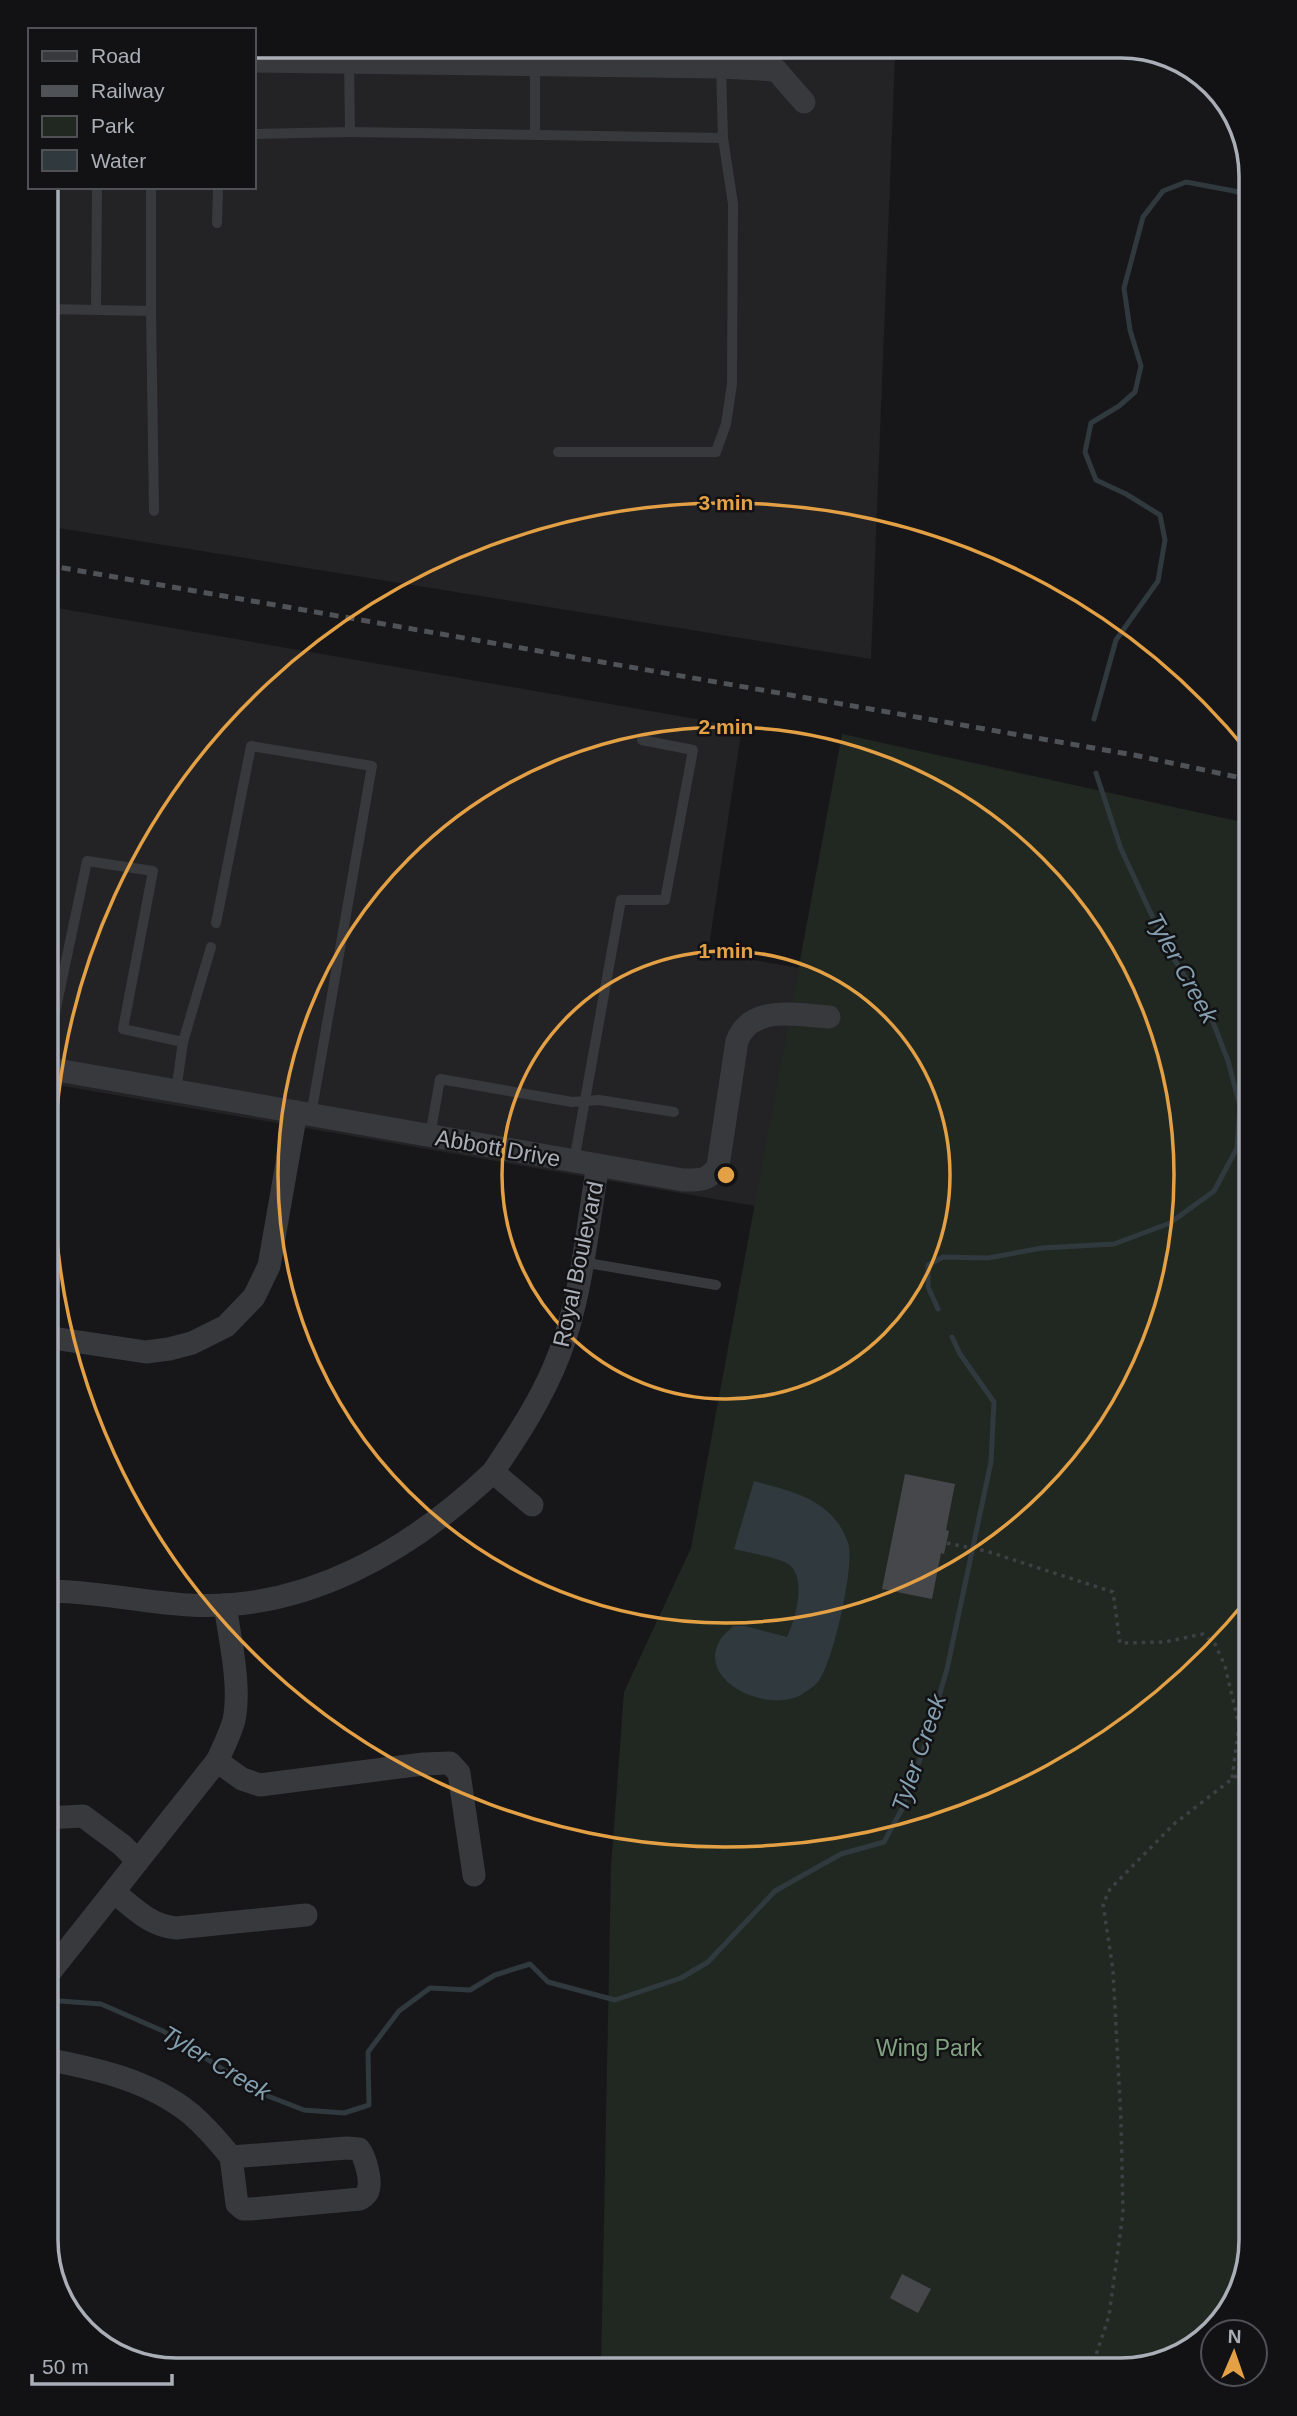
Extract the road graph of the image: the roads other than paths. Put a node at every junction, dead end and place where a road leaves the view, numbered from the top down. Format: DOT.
graph roads {
  1 [pos="256,61"];
  2 [pos="349,61"];
  3 [pos="535,64"];
  4 [pos="721,67"];
  5 [pos="804,103"];
  6 [pos="350,132"];
  7 [pos="256,134"];
  8 [pos="534,135"];
  9 [pos="723,138"];
  10 [pos="97,189"];
  11 [pos="152,189"];
  12 [pos="218,189"];
  13 [pos="217,223"];
  14 [pos="58,309"];
  15 [pos="96,310"];
  16 [pos="151,311"];
  17 [pos="558,452"];
  18 [pos="154,510"];
  19 [pos="642,740"];
  20 [pos="216,923"];
  21 [pos="211,947"];
  22 [pos="58,999"];
  23 [pos="829,1017"];
  24 [pos="183,1042"];
  25 [pos="58,1070"];
  26 [pos="176,1091"];
  27 [pos="585,1100"];
  28 [pos="674,1112"];
  29 [pos="303,1113"];
  30 [pos="430,1136"];
  31 [pos="575,1161"];
  32 [pos="598,1165"];
  33 [pos="582,1262"];
  34 [pos="716,1285"];
  35 [pos="58,1339"];
  36 [pos="493,1472"];
  37 [pos="532,1504"];
  38 [pos="58,1592"];
  39 [pos="225,1605"];
  40 [pos="217,1761"];
  41 [pos="58,1817"];
  42 [pos="138,1861"];
  43 [pos="474,1875"];
  44 [pos="114,1892"];
  45 [pos="306,1915"];
  46 [pos="58,1957"];
  47 [pos="58,2061"];
  48 [pos="232,2157"];
  1 -- 2 [label="street"];
  2 -- 3 [label="street"];
  2 -- 6 [label="lane"];
  3 -- 4 [label="street"];
  3 -- 8 [label="lane"];
  4 -- 5 [label="street"];
  4 -- 9 [label="lane"];
  6 -- 7 [label="lane"];
  6 -- 8 [label="lane"];
  8 -- 9 [label="lane"];
  9 -- 17 [label="lane"];
  10 -- 15 [label="lane"];
  11 -- 16 [label="lane"];
  12 -- 13 [label="lane"];
  14 -- 15 [label="lane"];
  15 -- 16 [label="lane"];
  16 -- 18 [label="lane"];
  19 -- 27 [label="lane"];
  20 -- 29 [label="lane"];
  21 -- 24 [label="lane"];
  22 -- 24 [label="lane"];
  23 -- 32 [label="street, Abbott Drive"];
  24 -- 26 [label="lane"];
  25 -- 26 [label="street, Abbott Drive"];
  26 -- 29 [label="street, Abbott Drive"];
  27 -- 28 [label="lane"];
  27 -- 30 [label="lane"];
  27 -- 31 [label="lane"];
  29 -- 30 [label="street, Abbott Drive"];
  29 -- 35 [label="street"];
  30 -- 31 [label="street, Abbott Drive"];
  31 -- 32 [label="street, Abbott Drive"];
  32 -- 33 [label="street, Royal Boulevard"];
  33 -- 34 [label="lane"];
  33 -- 36 [label="street, Royal Boulevard"];
  36 -- 37 [label="street"];
  36 -- 39 [label="street, Royal Boulevard"];
  38 -- 39 [label="street, Royal Boulevard"];
  39 -- 40 [label="street"];
  40 -- 42 [label="street"];
  40 -- 43 [label="street"];
  41 -- 42 [label="street"];
  42 -- 44 [label="street"];
  44 -- 45 [label="street"];
  44 -- 46 [label="street"];
  47 -- 48 [label="street"];
  48 -- 48 [label="street"];
}
